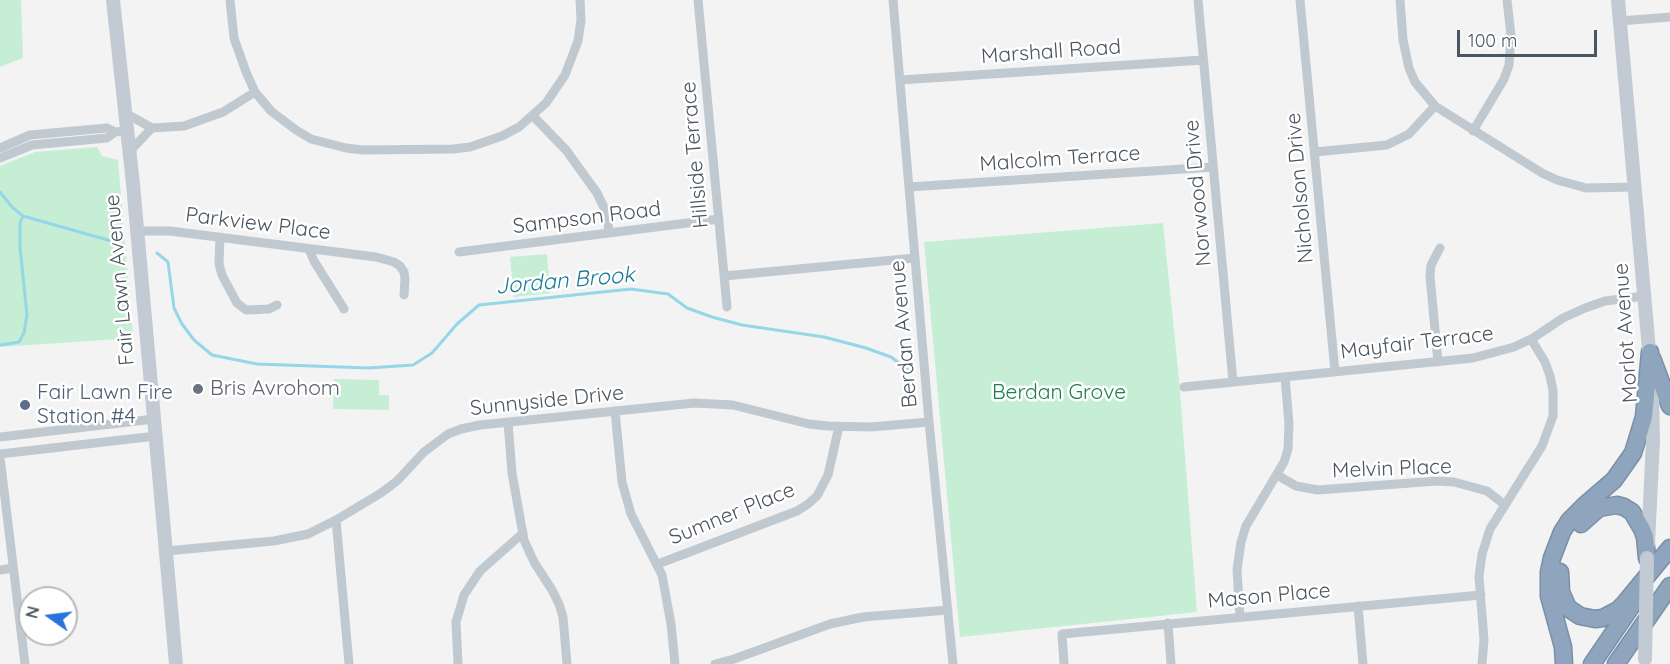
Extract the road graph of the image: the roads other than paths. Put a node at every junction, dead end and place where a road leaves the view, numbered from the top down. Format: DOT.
graph roads {
  1 [pos="113,0"];
  2 [pos="230,0"];
  3 [pos="580,0"];
  4 [pos="698,0"];
  5 [pos="893,0"];
  6 [pos="1198,0"];
  7 [pos="1300,0"];
  8 [pos="1400,0"];
  9 [pos="1507,0"];
  10 [pos="1618,0"];
  11 [pos="1670,17"];
  12 [pos="1620,21"];
  13 [pos="1203,60"];
  14 [pos="900,80"];
  15 [pos="255,92"];
  16 [pos="1435,106"];
  17 [pos="125,113"];
  18 [pos="533,116"];
  19 [pos="152,128"];
  20 [pos="1473,131"];
  21 [pos="121,132"];
  22 [pos="0,148"];
  23 [pos="130,151"];
  24 [pos="1315,152"];
  25 [pos="0,158"];
  26 [pos="1213,167"];
  27 [pos="909,187"];
  28 [pos="1635,187"];
  29 [pos="719,219"];
  30 [pos="136,231"];
  31 [pos="609,233"];
  32 [pos="220,237"];
  33 [pos="1440,248"];
  34 [pos="309,249"];
  35 [pos="459,252"];
  36 [pos="915,258"];
  37 [pos="724,276"];
  38 [pos="404,295"];
  39 [pos="1645,296"];
  40 [pos="277,305"];
  41 [pos="727,307"];
  42 [pos="344,309"];
  43 [pos="1531,339"];
  44 [pos="1650,352"];
  45 [pos="1438,362"];
  46 [pos="1335,372"];
  47 [pos="1285,377"];
  48 [pos="1233,382"];
  49 [pos="1184,387"];
  50 [pos="1670,406"];
  51 [pos="615,411"];
  52 [pos="154,419"];
  53 [pos="929,422"];
  54 [pos="508,423"];
  55 [pos="839,426"];
  56 [pos="156,436"];
  57 [pos="0,437"];
  58 [pos="0,455"];
  59 [pos="1277,475"];
  60 [pos="1505,505"];
  61 [pos="336,520"];
  62 [pos="523,533"];
  63 [pos="1670,550"];
  64 [pos="166,551"];
  65 [pos="1647,558"];
  66 [pos="658,564"];
  67 [pos="13,568"];
  68 [pos="0,570"];
  69 [pos="1670,586"];
  70 [pos="1481,595"];
  71 [pos="1358,606"];
  72 [pos="948,610"];
  73 [pos="1240,617"];
  74 [pos="1168,623"];
  75 [pos="1645,662"];
  76 [pos="25,664"];
  77 [pos="176,664"];
  78 [pos="349,664"];
  79 [pos="458,664"];
  80 [pos="567,664"];
  81 [pos="675,664"];
  82 [pos="715,664"];
  83 [pos="953,664"];
  84 [pos="1064,664"];
  85 [pos="1171,664"];
  86 [pos="1363,664"];
  87 [pos="1482,664"];
  88 [pos="1564,664"];
  89 [pos="1592,664"];
  90 [pos="1616,664"];
  1 -- 17 [label="main road, Fair Lawn Avenue"];
  2 -- 15 [label="street"];
  3 -- 18 [label="street"];
  4 -- 29 [label="street, Hillside Terrace"];
  5 -- 14 [label="street, Berdan Avenue"];
  6 -- 13 [label="street, Norwood Drive"];
  7 -- 24 [label="street, Nicholson Drive"];
  8 -- 16 [label="street"];
  9 -- 20 [label="street"];
  10 -- 12 [label="main road, Morlot Avenue"];
  11 -- 12 [label="street"];
  12 -- 28 [label="main road, Morlot Avenue"];
  13 -- 14 [label="street, Marshall Road"];
  13 -- 26 [label="street, Norwood Drive"];
  14 -- 27 [label="street, Berdan Avenue"];
  15 -- 18 [label="street"];
  15 -- 19 [label="street"];
  16 -- 20 [label="street"];
  16 -- 24 [label="street"];
  17 -- 19 [label="street"];
  17 -- 21 [label="main road, Fair Lawn Avenue"];
  18 -- 31 [label="street"];
  19 -- 23 [label="street"];
  20 -- 28 [label="street"];
  21 -- 22 [label="street"];
  21 -- 23 [label="main road, Fair Lawn Avenue"];
  21 -- 25 [label="street"];
  23 -- 30 [label="main road, Fair Lawn Avenue"];
  24 -- 46 [label="street, Nicholson Drive"];
  26 -- 27 [label="street, Malcolm Terrace"];
  26 -- 48 [label="street, Norwood Drive"];
  27 -- 36 [label="street, Berdan Avenue"];
  28 -- 39 [label="main road, Morlot Avenue"];
  29 -- 31 [label="street, Sampson Road"];
  29 -- 37 [label="street, Hillside Terrace"];
  30 -- 32 [label="street, Parkview Place"];
  30 -- 52 [label="main road, Fair Lawn Avenue"];
  31 -- 35 [label="street, Sampson Road"];
  32 -- 34 [label="street, Parkview Place"];
  32 -- 40 [label="street"];
  33 -- 45 [label="street"];
  34 -- 38 [label="street, Parkview Place"];
  34 -- 42 [label="street"];
  36 -- 37 [label="street"];
  36 -- 53 [label="street, Berdan Avenue"];
  37 -- 41 [label="street, Hillside Terrace"];
  39 -- 43 [label="street, Mayfair Terrace"];
  39 -- 44 [label="main road, Morlot Avenue"];
  43 -- 45 [label="street, Mayfair Terrace"];
  43 -- 60 [label="street"];
  44 -- 50 [label="highway"];
  44 -- 65 [label="main road, Morlot Avenue"];
  44 -- 88 [label="highway"];
  45 -- 46 [label="street, Mayfair Terrace"];
  46 -- 47 [label="street, Mayfair Terrace"];
  47 -- 48 [label="street, Mayfair Terrace"];
  47 -- 59 [label="street"];
  48 -- 49 [label="street, Mayfair Terrace"];
  51 -- 54 [label="street, Sunnyside Drive"];
  51 -- 55 [label="street, Sunnyside Drive"];
  51 -- 66 [label="street"];
  52 -- 56 [label="main road, Fair Lawn Avenue"];
  52 -- 57 [label="street"];
  53 -- 55 [label="street, Sunnyside Drive"];
  53 -- 72 [label="street, Berdan Avenue"];
  54 -- 61 [label="street, Sunnyside Drive"];
  54 -- 62 [label="street"];
  55 -- 66 [label="street, Sumner Place"];
  56 -- 58 [label="street"];
  56 -- 64 [label="main road, Fair Lawn Avenue"];
  58 -- 67 [label="street"];
  59 -- 60 [label="street, Melvin Place"];
  59 -- 73 [label="street"];
  60 -- 70 [label="street"];
  61 -- 64 [label="street, Sunnyside Drive"];
  61 -- 78 [label="street"];
  62 -- 79 [label="street"];
  62 -- 80 [label="street"];
  63 -- 65 [label="highway"];
  63 -- 89 [label="highway"];
  64 -- 77 [label="main road, Fair Lawn Avenue"];
  65 -- 75 [label="main road, Morlot Avenue, bridge"];
  66 -- 81 [label="street"];
  67 -- 68 [label="street"];
  67 -- 76 [label="street"];
  69 -- 90 [label="highway"];
  70 -- 71 [label="street, Mason Place"];
  70 -- 87 [label="street"];
  71 -- 73 [label="street, Mason Place"];
  71 -- 86 [label="street"];
  72 -- 82 [label="street"];
  72 -- 83 [label="street, Berdan Avenue"];
  73 -- 74 [label="street, Mason Place"];
  74 -- 84 [label="street, Mason Place"];
  74 -- 85 [label="street"];
}
